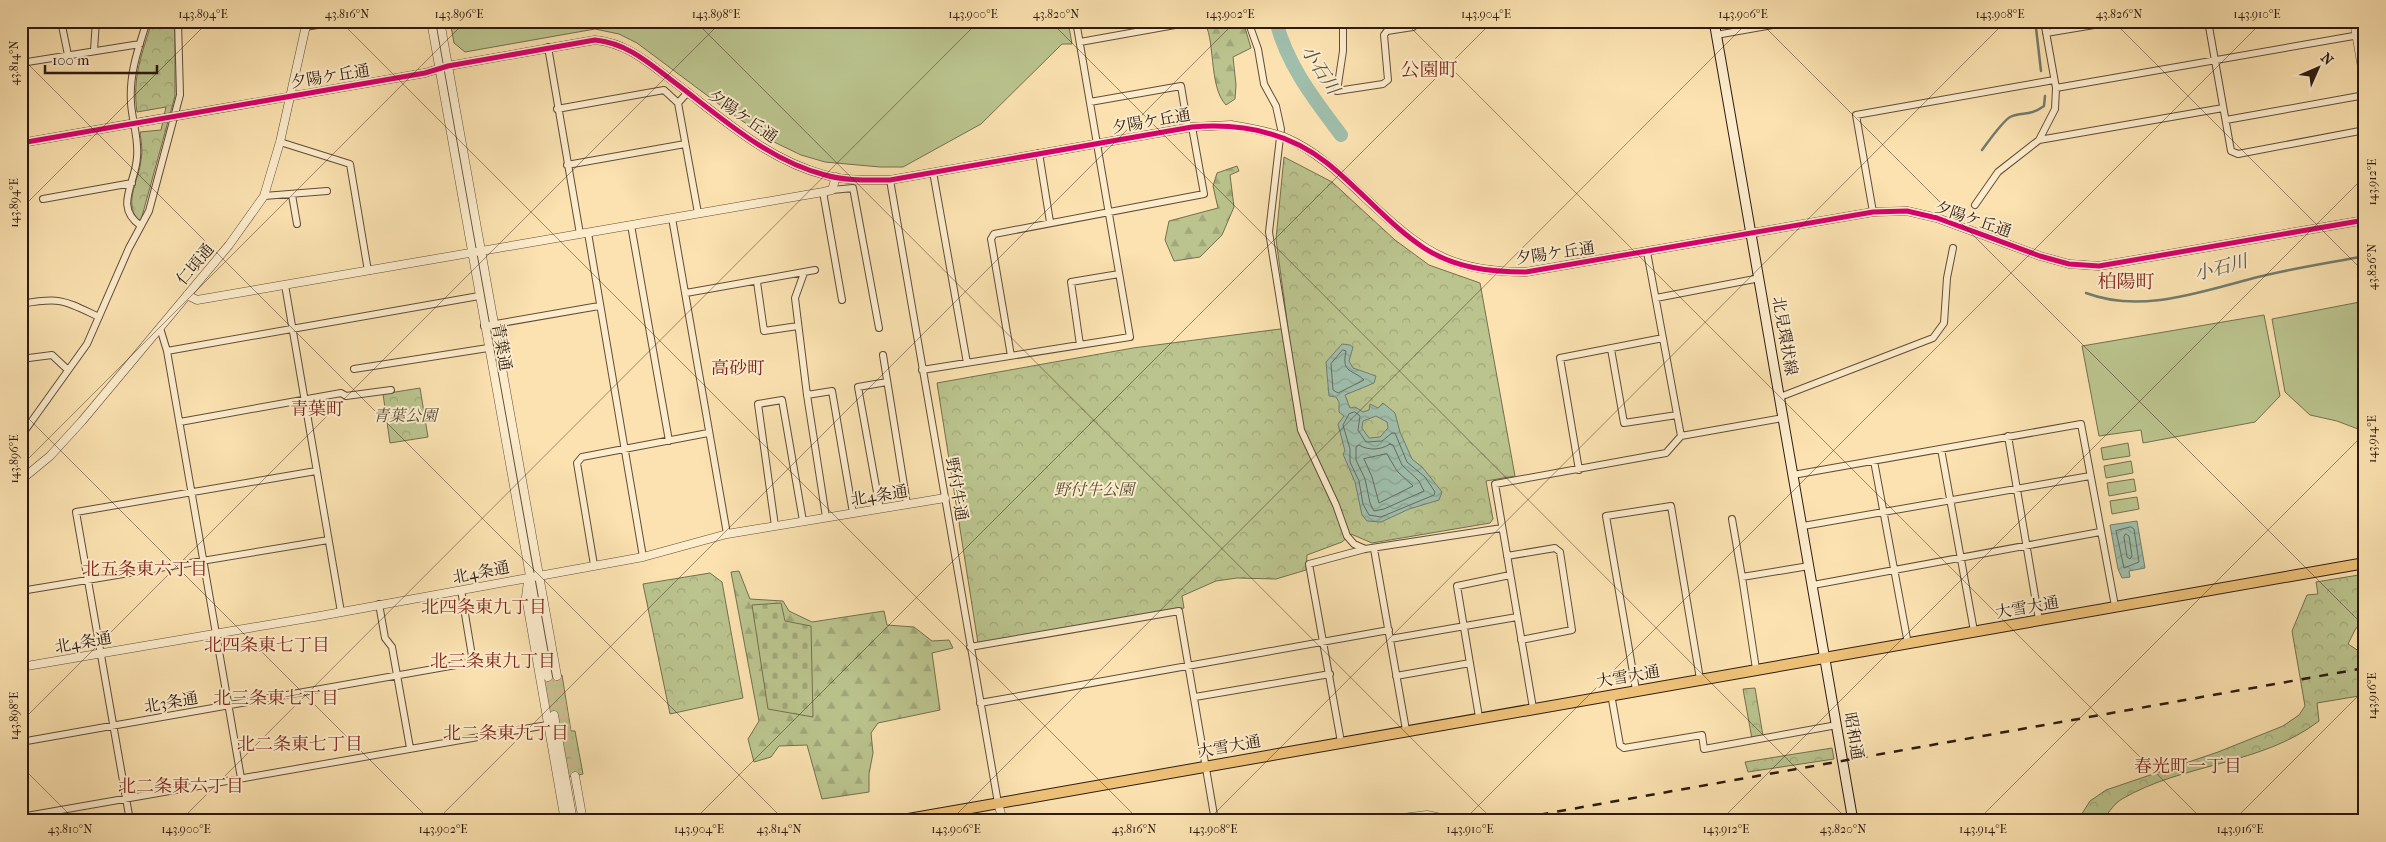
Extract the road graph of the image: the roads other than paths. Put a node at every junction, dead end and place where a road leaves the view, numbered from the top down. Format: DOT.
graph roads {
  1 [pos="61,21"];
  2 [pos="96,21"];
  3 [pos="147,21"];
  4 [pos="178,21"];
  5 [pos="342,21"];
  6 [pos="430,21"];
  7 [pos="440,21"];
  8 [pos="1076,21"];
  9 [pos="1176,21"];
  10 [pos="1248,21"];
  11 [pos="1343,21"];
  12 [pos="1416,21"];
  13 [pos="1714,21"];
  14 [pos="1796,21"];
  15 [pos="2044,21"];
  16 [pos="2118,21"];
  17 [pos="2208,21"];
  18 [pos="2354,21"];
  19 [pos="306,24"];
  20 [pos="1759,24"];
  21 [pos="2046,34"];
  22 [pos="1716,35"];
  23 [pos="2360,35"];
  24 [pos="1080,42"];
  25 [pos="140,44"];
  26 [pos="548,47"];
  27 [pos="94,50"];
  28 [pos="68,55"];
  29 [pos="2215,60"];
  30 [pos="21,63"];
  31 [pos="448,66"];
  32 [pos="438,69"];
  33 [pos="2054,80"];
  34 [pos="2365,85"];
  35 [pos="2056,88"];
  36 [pos="688,92"];
  37 [pos="290,95"];
  38 [pos="2365,95"];
  39 [pos="1090,102"];
  40 [pos="678,103"];
  41 [pos="2223,108"];
  42 [pos="557,109"];
  43 [pos="2226,120"];
  44 [pos="134,124"];
  45 [pos="1190,127"];
  46 [pos="2365,130"];
  47 [pos="2039,140"];
  48 [pos="280,142"];
  49 [pos="21,143"];
  50 [pos="1098,143"];
  51 [pos="686,144"];
  52 [pos="1039,153"];
  53 [pos="568,165"];
  54 [pos="933,172"];
  55 [pos="836,177"];
  56 [pos="890,180"];
  57 [pos="132,183"];
  58 [pos="832,190"];
  59 [pos="327,191"];
  60 [pos="823,192"];
  61 [pos="292,195"];
  62 [pos="264,196"];
  63 [pos="43,200"];
  64 [pos="1975,205"];
  65 [pos="1109,211"];
  66 [pos="1873,212"];
  67 [pos="698,213"];
  68 [pos="672,218"];
  69 [pos="2365,220"];
  70 [pos="1050,222"];
  71 [pos="296,224"];
  72 [pos="631,225"];
  73 [pos="141,226"];
  74 [pos="584,234"];
  75 [pos="1751,234"];
  76 [pos="1953,248"];
  77 [pos="481,252"];
  78 [pos="1647,252"];
  79 [pos="471,254"];
  80 [pos="815,270"];
  81 [pos="368,271"];
  82 [pos="804,273"];
  83 [pos="1119,274"];
  84 [pos="1760,278"];
  85 [pos="757,282"];
  86 [pos="285,286"];
  87 [pos="686,293"];
  88 [pos="187,295"];
  89 [pos="479,296"];
  90 [pos="1656,298"];
  91 [pos="842,300"];
  92 [pos="21,304"];
  93 [pos="599,306"];
  94 [pos="99,317"];
  95 [pos="494,324"];
  96 [pos="484,326"];
  97 [pos="798,326"];
  98 [pos="160,328"];
  99 [pos="292,328"];
  100 [pos="879,328"];
  101 [pos="1663,338"];
  102 [pos="1080,345"];
  103 [pos="488,348"];
  104 [pos="1611,348"];
  105 [pos="167,351"];
  106 [pos="883,355"];
  107 [pos="1012,356"];
  108 [pos="21,359"];
  109 [pos="967,363"];
  110 [pos="354,369"];
  111 [pos="68,370"];
  112 [pos="922,370"];
  113 [pos="887,382"];
  114 [pos="392,390"];
  115 [pos="806,395"];
  116 [pos="1780,397"];
  117 [pos="305,400"];
  118 [pos="1677,415"];
  119 [pos="1783,418"];
  120 [pos="180,422"];
  121 [pos="708,434"];
  122 [pos="21,436"];
  123 [pos="1681,436"];
  124 [pos="2008,436"];
  125 [pos="669,441"];
  126 [pos="626,449"];
  127 [pos="1941,449"];
  128 [pos="1874,461"];
  129 [pos="316,470"];
  130 [pos="1579,470"];
  131 [pos="1794,475"];
  132 [pos="2090,476"];
  133 [pos="21,480"];
  134 [pos="2016,489"];
  135 [pos="191,491"];
  136 [pos="945,498"];
  137 [pos="1950,500"];
  138 [pos="907,504"];
  139 [pos="880,509"];
  140 [pos="1883,512"];
  141 [pos="853,513"];
  142 [pos="826,517"];
  143 [pos="1732,519"];
  144 [pos="803,521"];
  145 [pos="775,526"];
  146 [pos="1803,526"];
  147 [pos="1502,528"];
  148 [pos="2100,532"];
  149 [pos="727,534"];
  150 [pos="328,540"];
  151 [pos="2026,546"];
  152 [pos="1374,548"];
  153 [pos="1366,549"];
  154 [pos="1506,556"];
  155 [pos="643,557"];
  156 [pos="1960,558"];
  157 [pos="202,560"];
  158 [pos="2365,563"];
  159 [pos="594,565"];
  160 [pos="1810,566"];
  161 [pos="1894,570"];
  162 [pos="539,575"];
  163 [pos="1510,575"];
  164 [pos="529,577"];
  165 [pos="1742,577"];
  166 [pos="88,579"];
  167 [pos="1813,585"];
  168 [pos="461,590"];
  169 [pos="21,591"];
  170 [pos="379,604"];
  171 [pos="2114,606"];
  172 [pos="342,612"];
  173 [pos="1517,617"];
  174 [pos="2038,620"];
  175 [pos="1464,626"];
  176 [pos="1389,630"];
  177 [pos="1974,631"];
  178 [pos="215,632"];
  179 [pos="1390,639"];
  180 [pos="1521,640"];
  181 [pos="1324,642"];
  182 [pos="1908,644"];
  183 [pos="970,647"];
  184 [pos="101,653"];
  185 [pos="1826,656"];
  186 [pos="1470,663"];
  187 [pos="1189,666"];
  188 [pos="21,667"];
  189 [pos="1756,669"];
  190 [pos="1330,674"];
  191 [pos="557,676"];
  192 [pos="1396,676"];
  193 [pos="398,677"];
  194 [pos="548,678"];
  195 [pos="1700,679"];
  196 [pos="1636,690"];
  197 [pos="1610,694"];
  198 [pos="1195,697"];
  199 [pos="980,703"];
  200 [pos="228,706"];
  201 [pos="1533,708"];
  202 [pos="554,715"];
  203 [pos="1479,718"];
  204 [pos="547,725"];
  205 [pos="1837,725"];
  206 [pos="113,726"];
  207 [pos="1406,730"];
  208 [pos="21,742"];
  209 [pos="1342,742"];
  210 [pos="410,748"];
  211 [pos="1207,765"];
  212 [pos="575,776"];
  213 [pos="241,778"];
  214 [pos="126,799"];
  215 [pos="998,803"];
  216 [pos="933,815"];
  217 [pos="21,817"];
  218 [pos="130,821"];
  219 [pos="565,821"];
  220 [pos="573,821"];
  221 [pos="583,821"];
  222 [pos="897,821"];
  223 [pos="956,821"];
  224 [pos="1003,821"];
  225 [pos="1215,821"];
  226 [pos="1378,821"];
  227 [pos="1455,821"];
  228 [pos="1854,821"];
  1 -- 28 [label="street"];
  2 -- 27 [label="street"];
  3 -- 25 [label="street"];
  4 -- 73 [label="street"];
  5 -- 19 [label="street"];
  6 -- 32 [label="street, 青葉通"];
  7 -- 31 [label="street, 青葉通"];
  8 -- 24 [label="street"];
  9 -- 24 [label="street"];
  10 -- 153 [label="street"];
  11 -- 12 [label="street"];
  13 -- 22 [label="main road, 北見環状線"];
  14 -- 20 [label="street"];
  15 -- 21 [label="street"];
  16 -- 21 [label="street"];
  17 -- 29 [label="street"];
  18 -- 23 [label="street"];
  19 -- 37 [label="street, 仁頃通"];
  20 -- 22 [label="street"];
  21 -- 33 [label="street"];
  22 -- 75 [label="main road, 北見環状線"];
  23 -- 29 [label="street"];
  23 -- 34 [label="street"];
  24 -- 39 [label="street"];
  25 -- 27 [label="street"];
  25 -- 44 [label="street"];
  26 -- 31 [label="street, 夕陽ケ丘通"];
  26 -- 36 [label="street, 夕陽ケ丘通"];
  26 -- 42 [label="street"];
  27 -- 28 [label="street"];
  28 -- 30 [label="street"];
  29 -- 35 [label="street"];
  29 -- 41 [label="street"];
  31 -- 32 [label="street, 夕陽ケ丘通"];
  31 -- 77 [label="street, 青葉通"];
  32 -- 37 [label="street, 夕陽ケ丘通"];
  32 -- 79 [label="street, 青葉通"];
  33 -- 35 [label="street"];
  33 -- 66 [label="street"];
  35 -- 47 [label="street"];
  36 -- 40 [label="street"];
  36 -- 55 [label="street, 夕陽ケ丘通"];
  37 -- 44 [label="street, 夕陽ケ丘通, bridge"];
  37 -- 48 [label="street, 仁頃通"];
  38 -- 43 [label="street"];
  39 -- 45 [label="street"];
  39 -- 50 [label="street"];
  40 -- 42 [label="street"];
  40 -- 51 [label="street"];
  41 -- 43 [label="street"];
  41 -- 47 [label="street"];
  42 -- 53 [label="street"];
  43 -- 46 [label="street"];
  44 -- 49 [label="street, 夕陽ケ丘通"];
  44 -- 57 [label="street"];
  45 -- 50 [label="street, 夕陽ケ丘通"];
  45 -- 65 [label="street"];
  45 -- 78 [label="street, 夕陽ケ丘通, bridge"];
  47 -- 64 [label="street"];
  48 -- 62 [label="street, 仁頃通"];
  48 -- 81 [label="street"];
  50 -- 52 [label="street, 夕陽ケ丘通"];
  50 -- 65 [label="street"];
  51 -- 53 [label="street"];
  51 -- 67 [label="street"];
  52 -- 54 [label="street, 夕陽ケ丘通"];
  52 -- 70 [label="street"];
  53 -- 74 [label="street"];
  54 -- 56 [label="street, 夕陽ケ丘通"];
  54 -- 109 [label="street"];
  55 -- 56 [label="street, 夕陽ケ丘通"];
  55 -- 58 [label="street"];
  56 -- 112 [label="street, 野付牛通"];
  57 -- 63 [label="street"];
  57 -- 73 [label="street"];
  58 -- 60 [label="street"];
  58 -- 100 [label="street"];
  59 -- 61 [label="street"];
  60 -- 67 [label="street"];
  60 -- 91 [label="street"];
  61 -- 62 [label="street"];
  61 -- 71 [label="street"];
  62 -- 88 [label="street, 仁頃通"];
  65 -- 70 [label="street"];
  65 -- 83 [label="street"];
  66 -- 69 [label="street, 夕陽ケ丘通"];
  66 -- 75 [label="street, 夕陽ケ丘通"];
  67 -- 68 [label="street"];
  68 -- 72 [label="street"];
  68 -- 87 [label="street"];
  70 -- 107 [label="street"];
  72 -- 74 [label="street"];
  72 -- 125 [label="street"];
  73 -- 94 [label="street"];
  74 -- 77 [label="street"];
  74 -- 93 [label="street"];
  75 -- 78 [label="street, 夕陽ケ丘通"];
  75 -- 84 [label="main road, 北見環状線"];
  76 -- 116 [label="street"];
  77 -- 79 [label="street"];
  77 -- 95 [label="street, 青葉通"];
  78 -- 90 [label="street"];
  79 -- 81 [label="street"];
  79 -- 89 [label="street, 青葉通"];
  80 -- 82 [label="street"];
  81 -- 86 [label="street"];
  82 -- 85 [label="street"];
  82 -- 97 [label="street"];
  83 -- 102 [label="street"];
  83 -- 102 [label="street"];
  84 -- 90 [label="street"];
  84 -- 116 [label="main road, 北見環状線"];
  85 -- 87 [label="street"];
  85 -- 97 [label="street"];
  86 -- 88 [label="street"];
  86 -- 99 [label="street"];
  87 -- 121 [label="street"];
  88 -- 98 [label="street, 仁頃通"];
  89 -- 96 [label="street, 青葉通"];
  89 -- 99 [label="street"];
  90 -- 101 [label="street"];
  92 -- 94 [label="street"];
  93 -- 95 [label="street"];
  93 -- 126 [label="street"];
  94 -- 111 [label="street"];
  95 -- 96 [label="street"];
  95 -- 162 [label="street, 青葉通"];
  96 -- 103 [label="street, 青葉通"];
  97 -- 115 [label="street"];
  98 -- 105 [label="street"];
  98 -- 133 [label="street, 仁頃通"];
  99 -- 105 [label="street"];
  99 -- 117 [label="street"];
  101 -- 104 [label="street"];
  101 -- 118 [label="street"];
  102 -- 107 [label="street"];
  103 -- 110 [label="street"];
  103 -- 164 [label="street, 青葉通"];
  104 -- 118 [label="street"];
  104 -- 130 [label="street"];
  105 -- 120 [label="street"];
  106 -- 113 [label="street"];
  107 -- 109 [label="street"];
  108 -- 111 [label="street"];
  109 -- 112 [label="street"];
  111 -- 122 [label="street"];
  112 -- 136 [label="street, 野付牛通"];
  113 -- 138 [label="street"];
  113 -- 139 [label="street"];
  114 -- 117 [label="street"];
  115 -- 141 [label="street"];
  115 -- 142 [label="street"];
  116 -- 119 [label="main road, 北見環状線"];
  117 -- 120 [label="street"];
  117 -- 129 [label="street"];
  118 -- 123 [label="street"];
  119 -- 123 [label="street"];
  119 -- 131 [label="main road, 北見環状線"];
  120 -- 135 [label="street"];
  121 -- 125 [label="street"];
  121 -- 149 [label="street"];
  123 -- 130 [label="street"];
  124 -- 127 [label="street"];
  124 -- 132 [label="street"];
  124 -- 134 [label="street"];
  125 -- 126 [label="street"];
  126 -- 155 [label="street"];
  126 -- 159 [label="street"];
  127 -- 128 [label="street"];
  127 -- 137 [label="street"];
  128 -- 131 [label="street"];
  128 -- 140 [label="street"];
  129 -- 135 [label="street"];
  129 -- 150 [label="street"];
  130 -- 147 [label="street"];
  131 -- 146 [label="main road, 北見環状線"];
  132 -- 134 [label="street"];
  132 -- 148 [label="street"];
  134 -- 137 [label="street"];
  134 -- 151 [label="street"];
  135 -- 157 [label="street"];
  135 -- 166 [label="street"];
  136 -- 138 [label="street, 北4条通"];
  136 -- 183 [label="street, 野付牛通"];
  137 -- 140 [label="street"];
  137 -- 156 [label="street"];
  138 -- 139 [label="street, 北4条通"];
  139 -- 141 [label="street, 北4条通"];
  140 -- 146 [label="street"];
  140 -- 161 [label="street"];
  141 -- 142 [label="street, 北4条通"];
  142 -- 144 [label="street, 北4条通"];
  143 -- 165 [label="street"];
  144 -- 145 [label="street, 北4条通"];
  144 -- 145 [label="street"];
  145 -- 149 [label="street, 北4条通"];
  146 -- 160 [label="main road, 北見環状線"];
  147 -- 152 [label="street"];
  147 -- 154 [label="street"];
  148 -- 151 [label="street"];
  148 -- 171 [label="street"];
  149 -- 155 [label="street, 北4条通"];
  150 -- 157 [label="street"];
  150 -- 172 [label="street"];
  151 -- 156 [label="street"];
  151 -- 174 [label="street"];
  152 -- 153 [label="street"];
  152 -- 176 [label="street"];
  153 -- 181 [label="street"];
  154 -- 163 [label="street"];
  154 -- 180 [label="street"];
  155 -- 159 [label="street, 北4条通"];
  156 -- 161 [label="street"];
  156 -- 177 [label="street"];
  157 -- 166 [label="street"];
  157 -- 178 [label="street"];
  158 -- 171 [label="highway, 大雪大通"];
  159 -- 162 [label="street, 北4条通"];
  160 -- 165 [label="street"];
  160 -- 167 [label="main road, 北見環状線"];
  161 -- 167 [label="street"];
  161 -- 182 [label="street"];
  162 -- 164 [label="street, 北4条通"];
  162 -- 191 [label="street, 青葉通"];
  163 -- 173 [label="street"];
  163 -- 175 [label="street"];
  164 -- 168 [label="street, 北4条通"];
  164 -- 194 [label="street, 青葉通"];
  164 -- 204 [label="street"];
  165 -- 189 [label="street"];
  166 -- 169 [label="street"];
  166 -- 184 [label="street"];
  167 -- 185 [label="main road, 北見環状線"];
  168 -- 170 [label="street, 北4条通"];
  168 -- 193 [label="street, 北3条通"];
  170 -- 172 [label="street, 北4条通"];
  170 -- 193 [label="street"];
  171 -- 174 [label="highway, 大雪大通"];
  172 -- 178 [label="street, 北4条通"];
  173 -- 175 [label="street"];
  173 -- 180 [label="street"];
  174 -- 177 [label="highway, 大雪大通"];
  175 -- 179 [label="street"];
  175 -- 186 [label="street"];
  176 -- 179 [label="street"];
  176 -- 181 [label="street"];
  177 -- 182 [label="highway, 大雪大通"];
  178 -- 184 [label="street, 北4条通"];
  178 -- 200 [label="street"];
  179 -- 192 [label="street"];
  180 -- 201 [label="street"];
  181 -- 187 [label="street"];
  181 -- 190 [label="street"];
  182 -- 185 [label="highway, 大雪大通"];
  183 -- 187 [label="street"];
  183 -- 199 [label="street, 野付牛通"];
  184 -- 188 [label="street, 北4条通"];
  184 -- 206 [label="street"];
  185 -- 189 [label="highway, 大雪大通"];
  185 -- 205 [label="main road, 昭和通"];
  186 -- 192 [label="street"];
  186 -- 203 [label="street"];
  187 -- 198 [label="street"];
  187 -- 199 [label="street"];
  189 -- 195 [label="highway, 大雪大通"];
  190 -- 198 [label="street"];
  190 -- 209 [label="street"];
  192 -- 207 [label="street"];
  193 -- 200 [label="street, 北3条通"];
  193 -- 210 [label="street"];
  195 -- 196 [label="highway, 大雪大通"];
  195 -- 196 [label="street"];
  196 -- 197 [label="highway, 大雪大通"];
  197 -- 201 [label="highway, 大雪大通"];
  197 -- 205 [label="street"];
  198 -- 211 [label="street"];
  199 -- 215 [label="street, 野付牛通"];
  200 -- 206 [label="street, 北3条通"];
  200 -- 213 [label="street"];
  201 -- 203 [label="highway, 大雪大通"];
  202 -- 220 [label="street"];
  203 -- 207 [label="highway, 大雪大通"];
  204 -- 210 [label="street"];
  204 -- 219 [label="street"];
  205 -- 228 [label="main road, 昭和通"];
  206 -- 208 [label="street, 北3条通"];
  206 -- 214 [label="street"];
  207 -- 209 [label="highway, 大雪大通"];
  209 -- 211 [label="highway, 大雪大通"];
  210 -- 213 [label="street"];
  211 -- 215 [label="highway, 大雪大通"];
  211 -- 225 [label="street"];
  212 -- 221 [label="street"];
  213 -- 214 [label="street"];
  214 -- 217 [label="street"];
  214 -- 218 [label="street"];
  215 -- 216 [label="highway, 大雪大通"];
  215 -- 224 [label="street"];
  216 -- 222 [label="highway, 大雪大通"];
  216 -- 223 [label="street"];
  226 -- 227 [label="street"];
}
